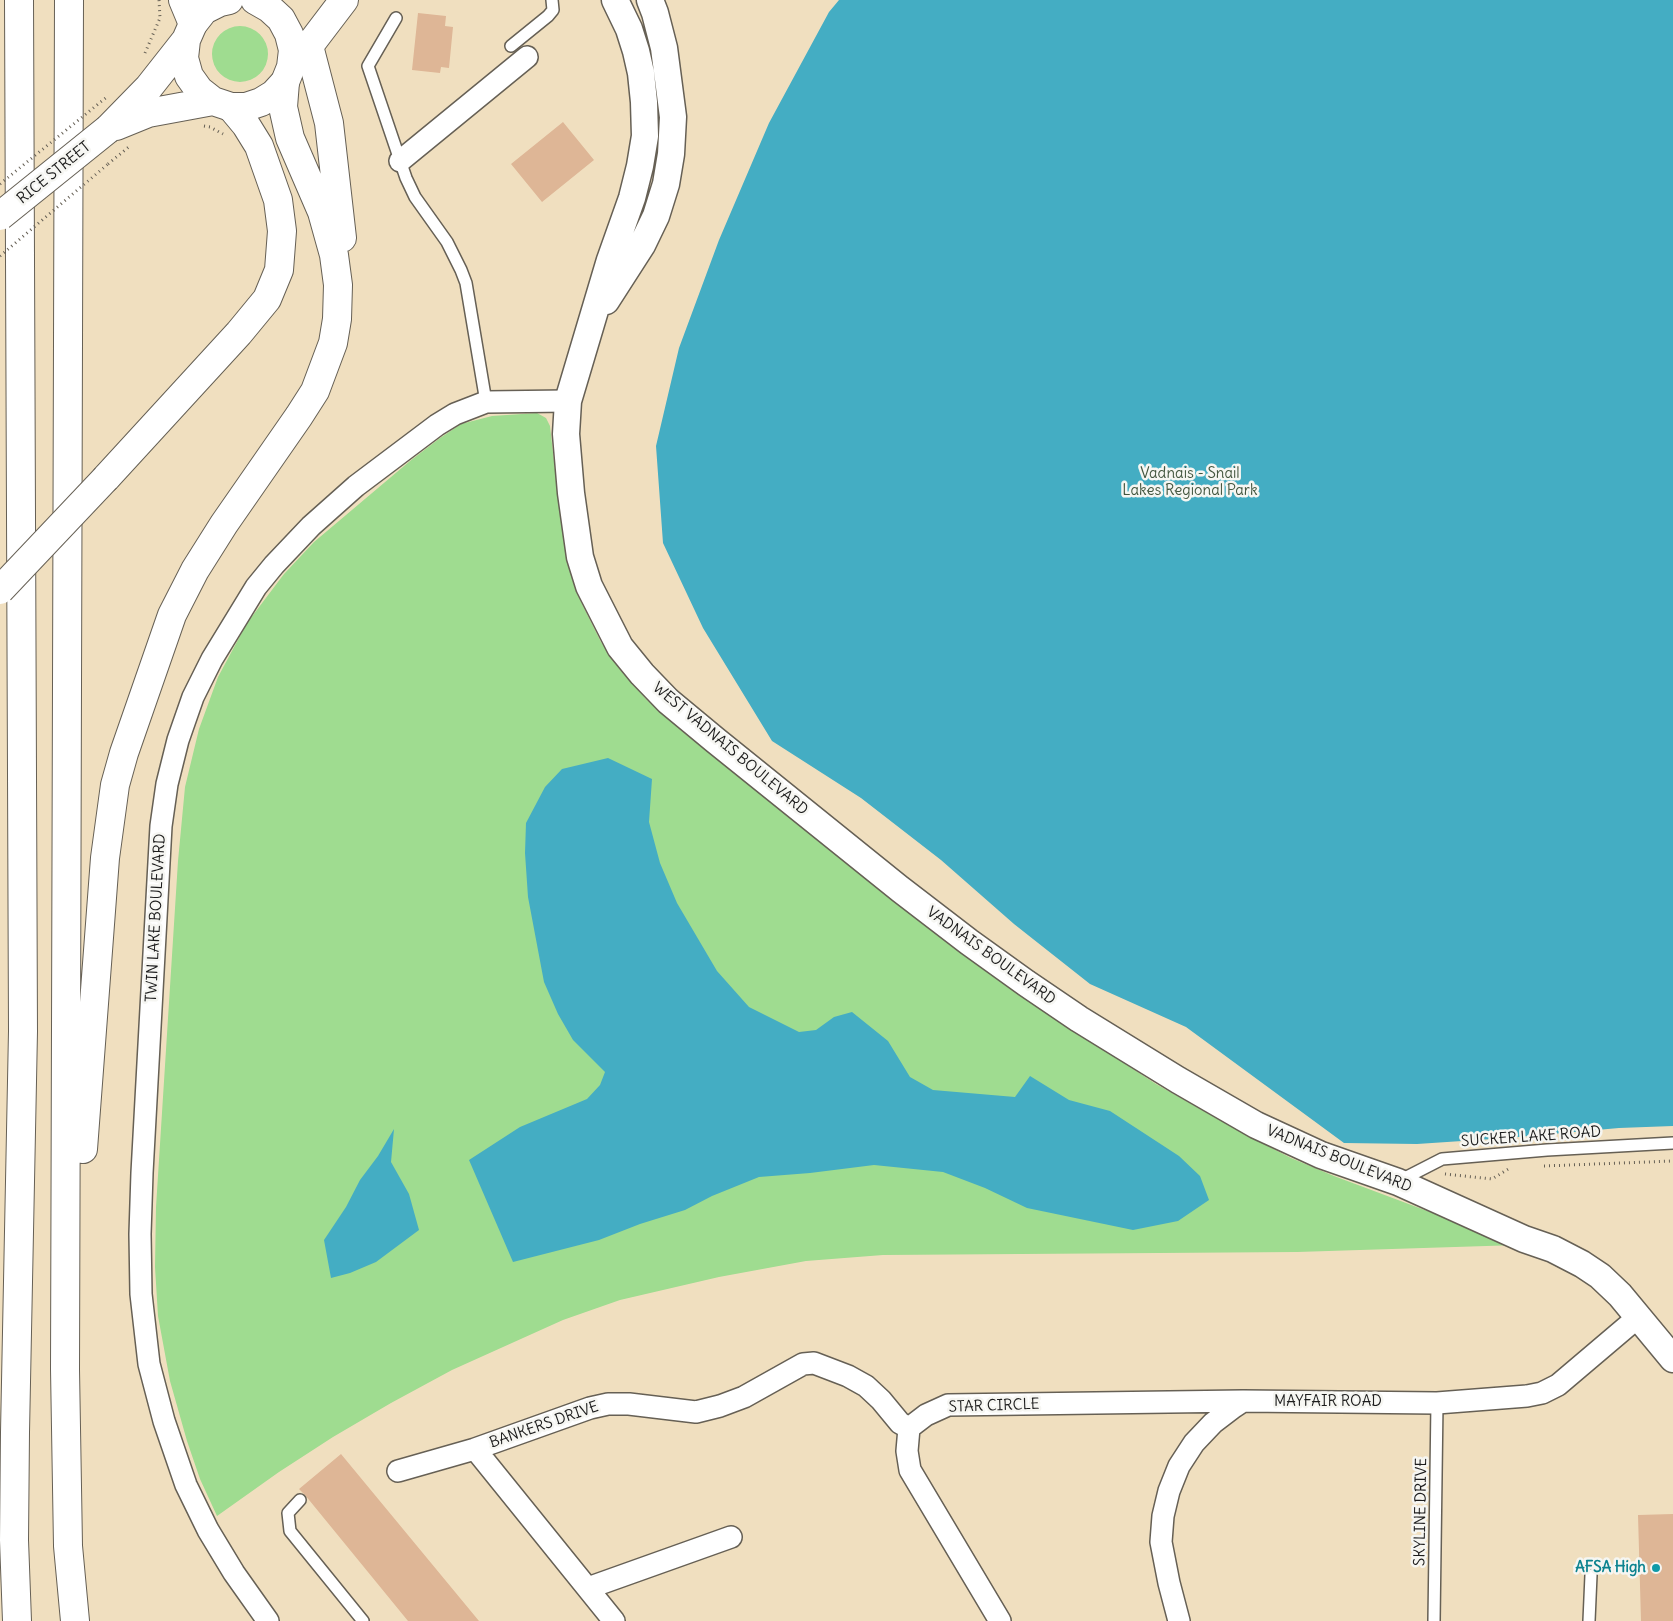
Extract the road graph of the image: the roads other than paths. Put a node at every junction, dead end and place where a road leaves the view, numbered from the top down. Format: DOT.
graph roads {
  1 [pos="20,0"];
  2 [pos="69,0"];
  3 [pos="229,0"];
  4 [pos="256,0"];
  5 [pos="269,0"];
  6 [pos="344,0"];
  7 [pos="552,0"];
  8 [pos="615,0"];
  9 [pos="650,0"];
  10 [pos="396,18"];
  11 [pos="187,21"];
  12 [pos="310,46"];
  13 [pos="519,51"];
  14 [pos="288,74"];
  15 [pos="222,104"];
  16 [pos="108,129"];
  17 [pos="400,161"];
  18 [pos="0,216"];
  19 [pos="593,320"];
  20 [pos="333,343"];
  21 [pos="568,401"];
  22 [pos="486,402"];
  23 [pos="0,590"];
  24 [pos="900,889"];
  25 [pos="1673,1143"];
  26 [pos="1407,1177"];
  27 [pos="1637,1318"];
  28 [pos="1673,1359"];
  29 [pos="65,1369"];
  30 [pos="0,1370"];
  31 [pos="1243,1402"];
  32 [pos="1438,1403"];
  33 [pos="909,1428"];
  34 [pos="475,1449"];
  35 [pos="398,1471"];
  36 [pos="300,1500"];
  37 [pos="731,1537"];
  38 [pos="1591,1575"];
  39 [pos="588,1588"];
  40 [pos="17,1621"];
  41 [pos="75,1621"];
  42 [pos="268,1621"];
  43 [pos="363,1621"];
  44 [pos="614,1621"];
  45 [pos="1000,1621"];
  46 [pos="1180,1621"];
  47 [pos="1434,1621"];
  48 [pos="1590,1621"];
  1 -- 40 [label="main road"];
  2 -- 29 [label="main road"];
  3 -- 11 [label="main road, RICE STREET"];
  4 -- 5 [label="main road"];
  4 -- 14 [label="main road"];
  6 -- 12 [label="main road"];
  7 -- 13 [label="lane"];
  8 -- 19 [label="street, WEST VADNAIS BOULEVARD"];
  9 -- 19 [label="street, WEST VADNAIS BOULEVARD"];
  10 -- 17 [label="lane"];
  11 -- 15 [label="main road"];
  11 -- 16 [label="main road, RICE STREET"];
  12 -- 14 [label="main road"];
  12 -- 20 [label="main road"];
  13 -- 17 [label="street"];
  14 -- 15 [label="main road, RICE STREET"];
  14 -- 20 [label="main road"];
  15 -- 16 [label="main road, RICE STREET"];
  15 -- 23 [label="main road, bridge"];
  16 -- 18 [label="main road, RICE STREET, bridge"];
  17 -- 22 [label="lane"];
  19 -- 21 [label="street, WEST VADNAIS BOULEVARD"];
  20 -- 29 [label="main road"];
  21 -- 22 [label="street, TWIN LAKE BOULEVARD"];
  21 -- 24 [label="street, WEST VADNAIS BOULEVARD"];
  22 -- 42 [label="street, TWIN LAKE BOULEVARD"];
  24 -- 26 [label="street, VADNAIS BOULEVARD"];
  25 -- 26 [label="lane, SUCKER LAKE ROAD"];
  26 -- 27 [label="street, VADNAIS BOULEVARD"];
  27 -- 28 [label="street, VADNAIS BOULEVARD"];
  27 -- 32 [label="street, MAYFAIR ROAD"];
  29 -- 41 [label="main road"];
  30 -- 40 [label="main road"];
  31 -- 32 [label="street, MAYFAIR ROAD"];
  31 -- 33 [label="street, STAR CIRCLE"];
  31 -- 46 [label="street"];
  32 -- 47 [label="lane, SKYLINE DRIVE"];
  33 -- 34 [label="street, BANKERS DRIVE"];
  33 -- 45 [label="street"];
  34 -- 35 [label="street"];
  34 -- 39 [label="street, BANKERS DRIVE"];
  36 -- 43 [label="lane"];
  37 -- 39 [label="street"];
  38 -- 48 [label="lane"];
  39 -- 44 [label="street, BANKERS DRIVE"];
}
